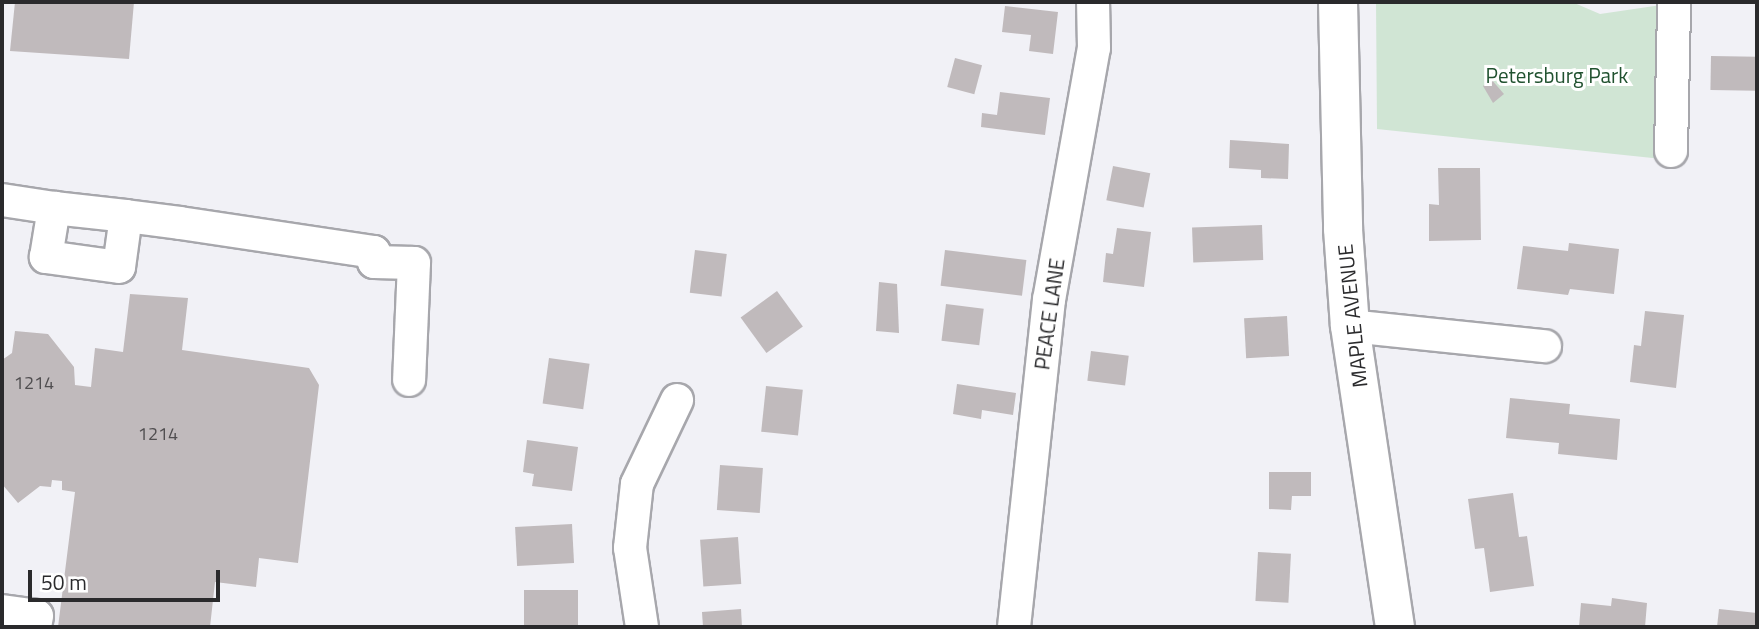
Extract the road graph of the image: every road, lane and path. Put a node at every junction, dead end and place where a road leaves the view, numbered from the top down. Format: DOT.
graph roads {
  1 [pos="1093,2"];
  2 [pos="1338,2"];
  3 [pos="1674,2"];
  4 [pos="1671,151"];
  5 [pos="2,200"];
  6 [pos="54,208"];
  7 [pos="126,216"];
  8 [pos="1350,326"];
  9 [pos="1545,346"];
  10 [pos="409,380"];
  11 [pos="677,400"];
  12 [pos="2,611"];
  13 [pos="36,627"];
  14 [pos="642,627"];
  15 [pos="1014,627"];
  16 [pos="1395,627"];
  1 -- 15 [label="street, PEACE LANE"];
  2 -- 8 [label="main road, MAPLE AVENUE"];
  3 -- 4 [label="street"];
  5 -- 6 [label="street"];
  6 -- 7 [label="street"];
  6 -- 7 [label="street"];
  7 -- 10 [label="street"];
  8 -- 9 [label="street"];
  8 -- 16 [label="main road, MAPLE AVENUE"];
  11 -- 14 [label="street"];
  12 -- 13 [label="street"];
}
